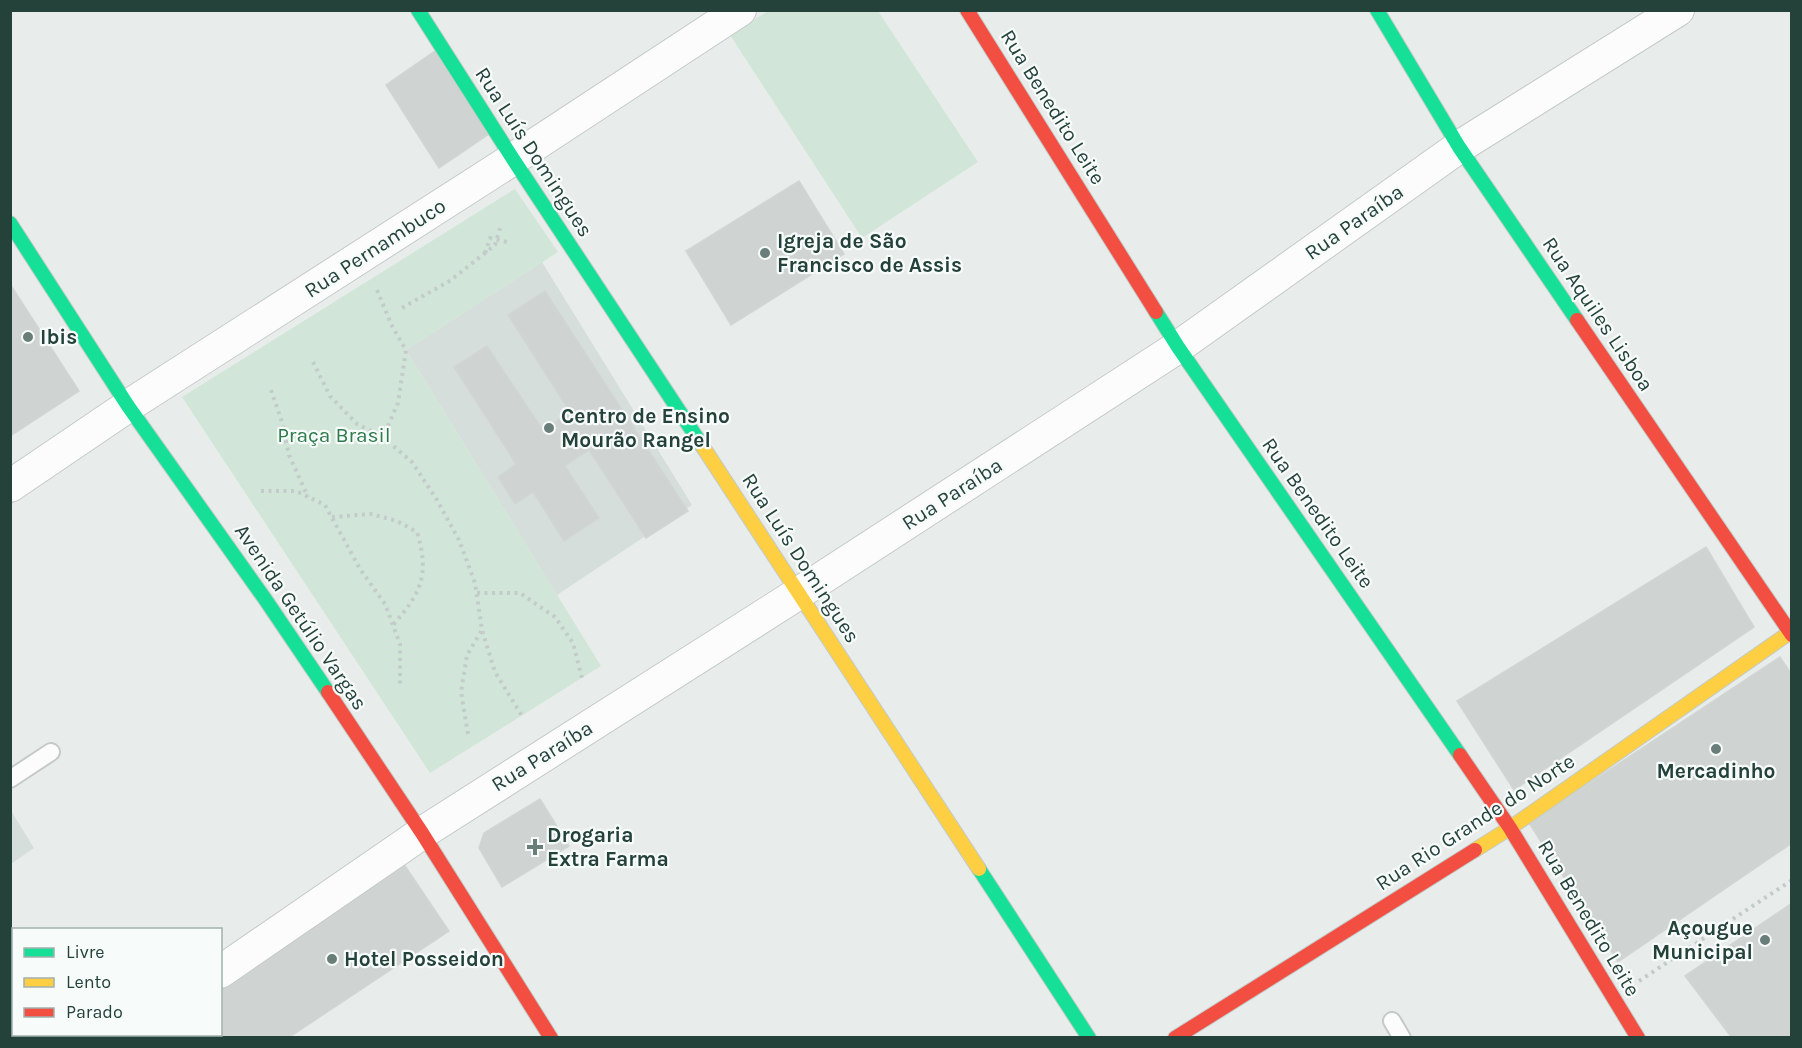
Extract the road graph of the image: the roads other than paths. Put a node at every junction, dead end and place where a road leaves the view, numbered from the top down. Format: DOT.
graph roads {
  1 [pos="418,10"];
  2 [pos="740,10"];
  3 [pos="967,10"];
  4 [pos="1377,10"];
  5 [pos="1678,10"];
  6 [pos="1459,147"];
  7 [pos="513,159"];
  8 [pos="10,224"];
  9 [pos="1178,347"];
  10 [pos="128,406"];
  11 [pos="10,486"];
  12 [pos="799,593"];
  13 [pos="1791,633"];
  14 [pos="51,752"];
  15 [pos="10,779"];
  16 [pos="1510,828"];
  17 [pos="422,833"];
  18 [pos="222,971"];
  19 [pos="1392,1021"];
  20 [pos="1631,1035"];
  21 [pos="551,1038"];
  22 [pos="1089,1038"];
  23 [pos="1176,1038"];
  24 [pos="1402,1038"];
  1 -- 7 [label="street, Rua Luís Domingues"];
  2 -- 7 [label="street, Rua Pernambuco"];
  3 -- 9 [label="street, Rua Benedito Leite"];
  4 -- 6 [label="street, Rua Aquiles Lisboa"];
  5 -- 6 [label="street, Rua Paraíba"];
  6 -- 9 [label="street, Rua Paraíba"];
  6 -- 13 [label="street, Rua Aquiles Lisboa"];
  7 -- 10 [label="street, Rua Pernambuco"];
  7 -- 12 [label="street, Rua Luís Domingues"];
  8 -- 10 [label="street, Avenida Getúlio Vargas"];
  9 -- 12 [label="street, Rua Paraíba"];
  9 -- 16 [label="street, Rua Benedito Leite"];
  10 -- 11 [label="street, Rua Pernambuco"];
  10 -- 17 [label="street, Avenida Getúlio Vargas"];
  12 -- 17 [label="street, Rua Paraíba"];
  12 -- 22 [label="street, Rua Luís Domingues"];
  13 -- 16 [label="street, Rua Rio Grande do Norte"];
  14 -- 15 [label="lane"];
  16 -- 20 [label="street, Rua Benedito Leite"];
  16 -- 23 [label="street, Rua Rio Grande do Norte"];
  17 -- 18 [label="street, Rua Paraíba"];
  17 -- 21 [label="street, Avenida Getúlio Vargas"];
  19 -- 24 [label="lane"];
}
